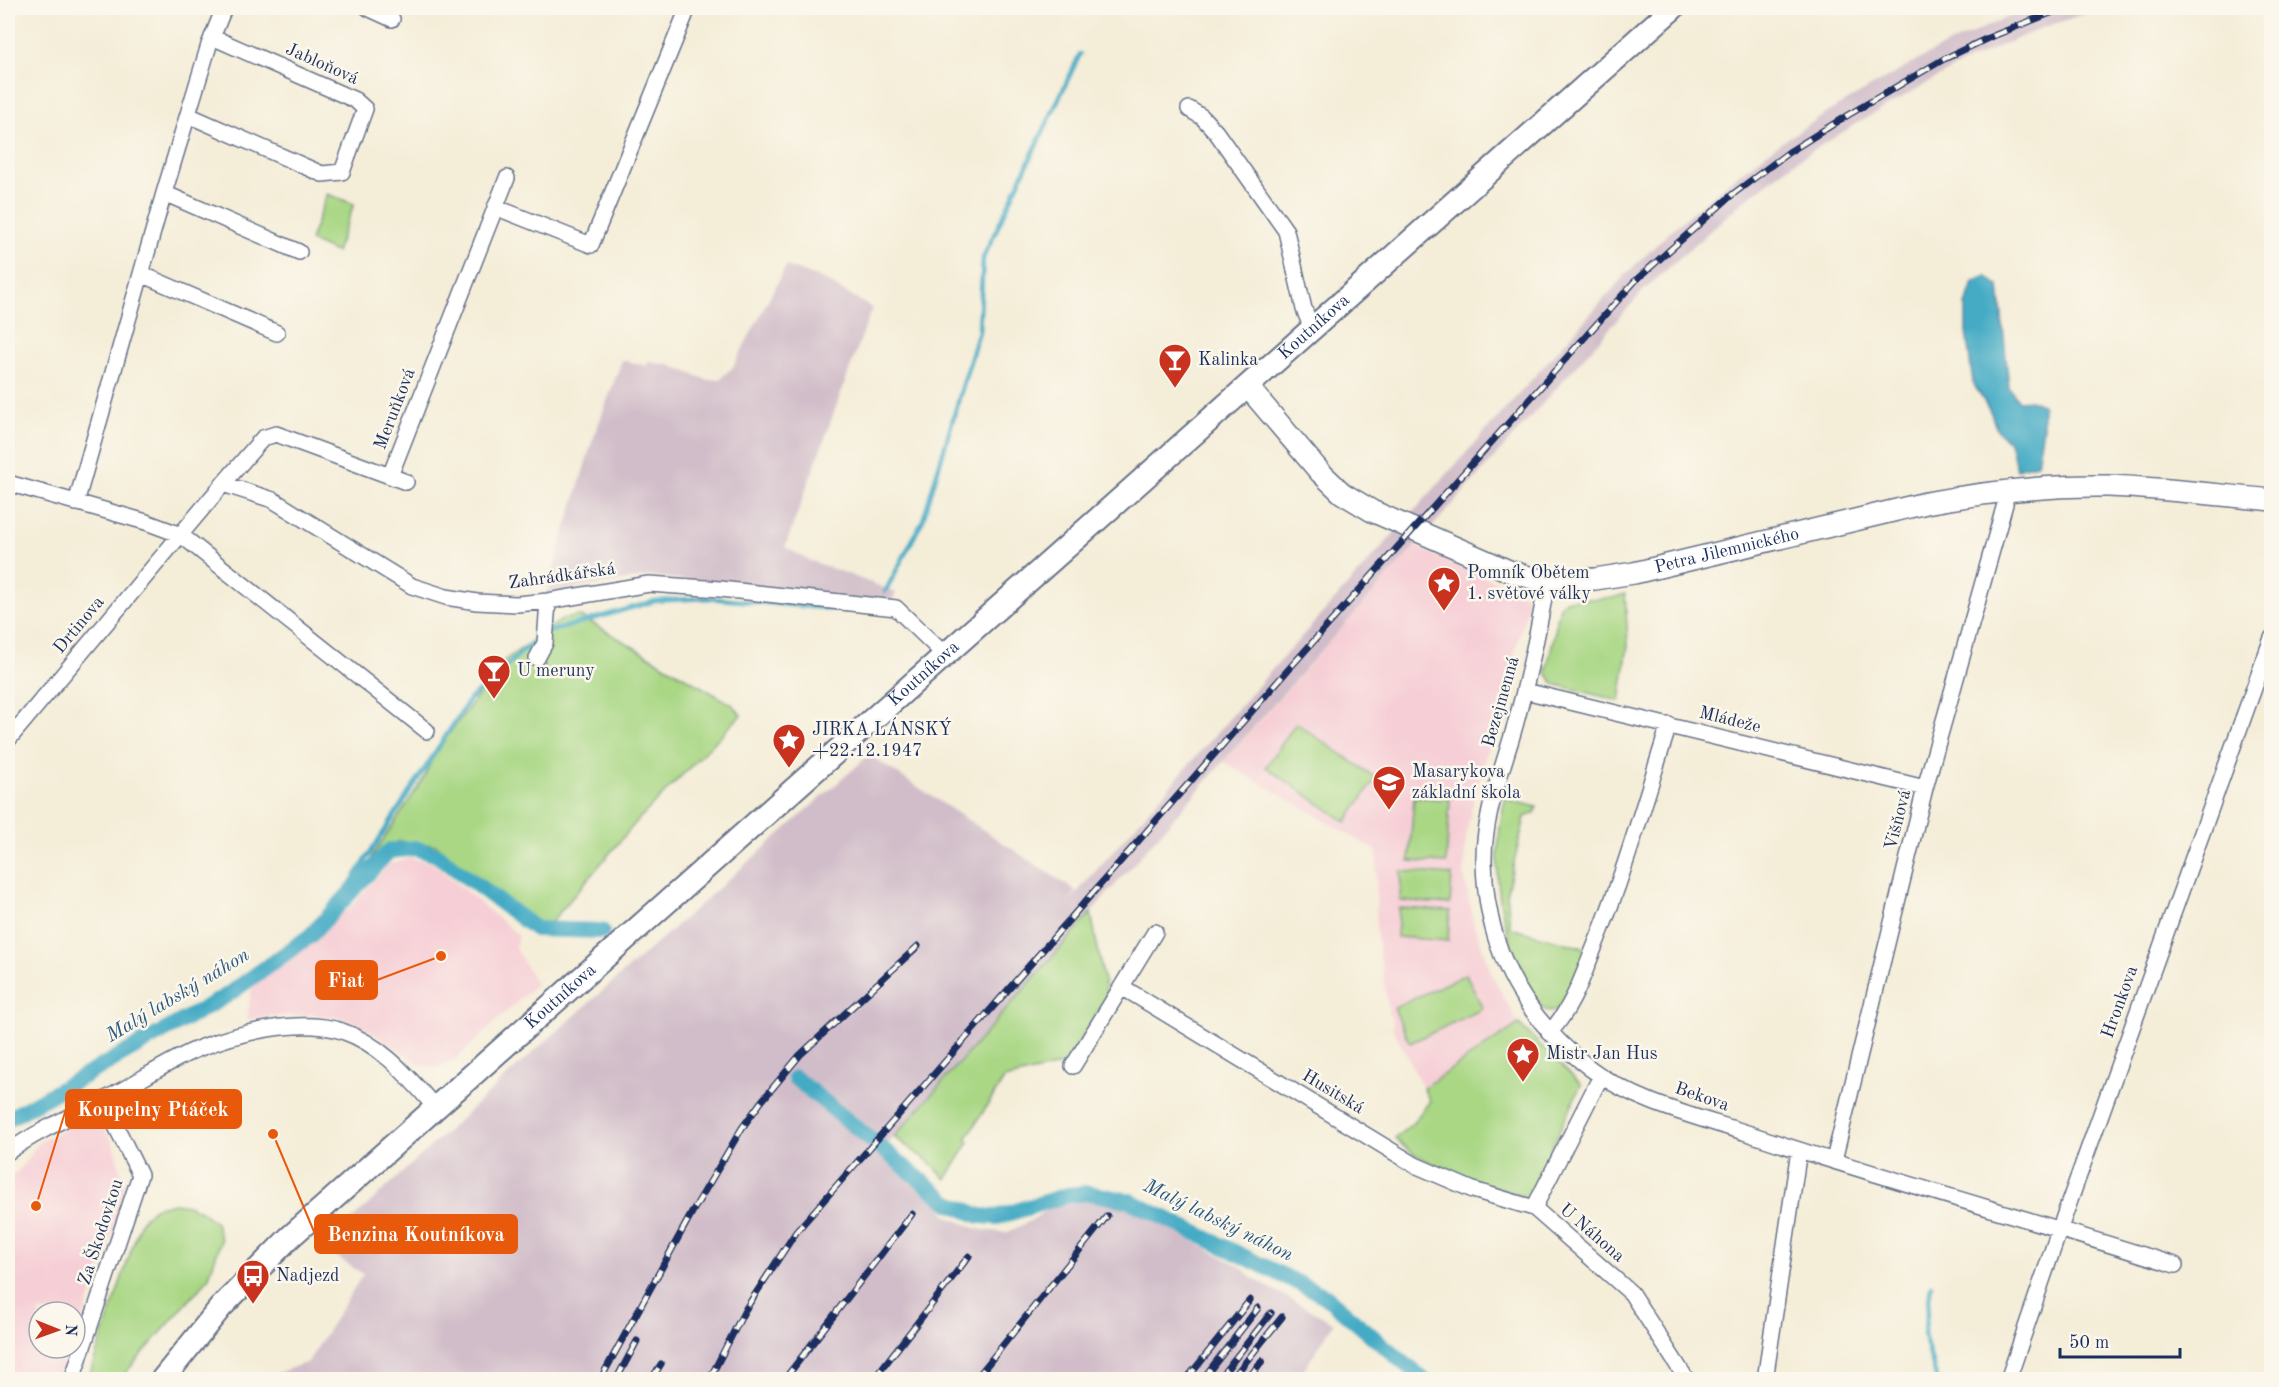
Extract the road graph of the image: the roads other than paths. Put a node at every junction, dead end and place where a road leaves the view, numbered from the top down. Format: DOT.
graph roads {
  1 [pos="224,8"];
  2 [pos="368,8"];
  3 [pos="688,8"];
  4 [pos="1672,8"];
  5 [pos="392,19"];
  6 [pos="212,37"];
  7 [pos="1188,109"];
  8 [pos="188,115"];
  9 [pos="507,178"];
  10 [pos="164,193"];
  11 [pos="495,207"];
  12 [pos="299,252"];
  13 [pos="141,274"];
  14 [pos="1312,328"];
  15 [pos="277,333"];
  16 [pos="1247,386"];
  17 [pos="390,476"];
  18 [pos="406,482"];
  19 [pos="8,483"];
  20 [pos="223,484"];
  21 [pos="2005,491"];
  22 [pos="2271,500"];
  23 [pos="76,503"];
  24 [pos="181,535"];
  25 [pos="1547,581"];
  26 [pos="548,601"];
  27 [pos="2271,638"];
  28 [pos="945,656"];
  29 [pos="537,658"];
  30 [pos="1525,691"];
  31 [pos="1669,725"];
  32 [pos="427,731"];
  33 [pos="8,740"];
  34 [pos="1926,788"];
  35 [pos="1155,932"];
  36 [pos="1122,987"];
  37 [pos="1550,1033"];
  38 [pos="1073,1066"];
  39 [pos="1601,1076"];
  40 [pos="103,1100"];
  41 [pos="436,1108"];
  42 [pos="1799,1150"];
  43 [pos="8,1152"];
  44 [pos="1834,1160"];
  45 [pos="1534,1208"];
  46 [pos="2060,1228"];
  47 [pos="2175,1265"];
  48 [pos="72,1380"];
  49 [pos="162,1380"];
  50 [pos="1687,1380"];
  51 [pos="1765,1380"];
  52 [pos="2008,1380"];
  1 -- 6 [label="street"];
  2 -- 5 [label="street"];
  3 -- 11 [label="street"];
  4 -- 14 [label="main road, Koutníkova"];
  6 -- 8 [label="street"];
  6 -- 8 [label="street, Jabloňová"];
  7 -- 14 [label="street"];
  8 -- 10 [label="street"];
  9 -- 11 [label="street, Meruňková"];
  10 -- 12 [label="street"];
  10 -- 13 [label="street"];
  11 -- 17 [label="street, Meruňková"];
  13 -- 15 [label="street"];
  13 -- 23 [label="street"];
  14 -- 16 [label="main road, Koutníkova"];
  16 -- 25 [label="street, Petra Jilemnického"];
  16 -- 28 [label="main road, Koutníkova"];
  17 -- 18 [label="street"];
  17 -- 20 [label="street, Meruňková"];
  19 -- 23 [label="street"];
  20 -- 24 [label="street"];
  20 -- 26 [label="street, Zahrádkářská"];
  21 -- 22 [label="street, Petra Jilemnického"];
  21 -- 25 [label="street, Petra Jilemnického"];
  21 -- 34 [label="street, Višňová"];
  23 -- 24 [label="street"];
  24 -- 32 [label="street"];
  24 -- 33 [label="street, Drtinova"];
  25 -- 30 [label="street, Bezejmenná"];
  26 -- 28 [label="street, Zahrádkářská"];
  26 -- 29 [label="street"];
  27 -- 46 [label="street, Hronkova"];
  28 -- 41 [label="main road, Koutníkova"];
  30 -- 31 [label="street, Mládeže"];
  30 -- 37 [label="street, Bezejmenná"];
  31 -- 34 [label="street, Mládeže"];
  31 -- 37 [label="street"];
  34 -- 44 [label="street, Višňová"];
  35 -- 36 [label="street"];
  36 -- 38 [label="street"];
  36 -- 45 [label="street, Husitská"];
  37 -- 39 [label="street, Bekova"];
  39 -- 42 [label="street, Bekova"];
  39 -- 45 [label="street, U Náhona"];
  40 -- 41 [label="street"];
  40 -- 43 [label="street"];
  40 -- 48 [label="street, Za Škodovkou"];
  41 -- 49 [label="main road, Koutníkova"];
  42 -- 44 [label="street, Bekova"];
  42 -- 51 [label="street"];
  44 -- 46 [label="street, Bekova"];
  45 -- 50 [label="street, U Náhona"];
  46 -- 47 [label="street, Bekova"];
  46 -- 52 [label="street, Hronkova"];
}
